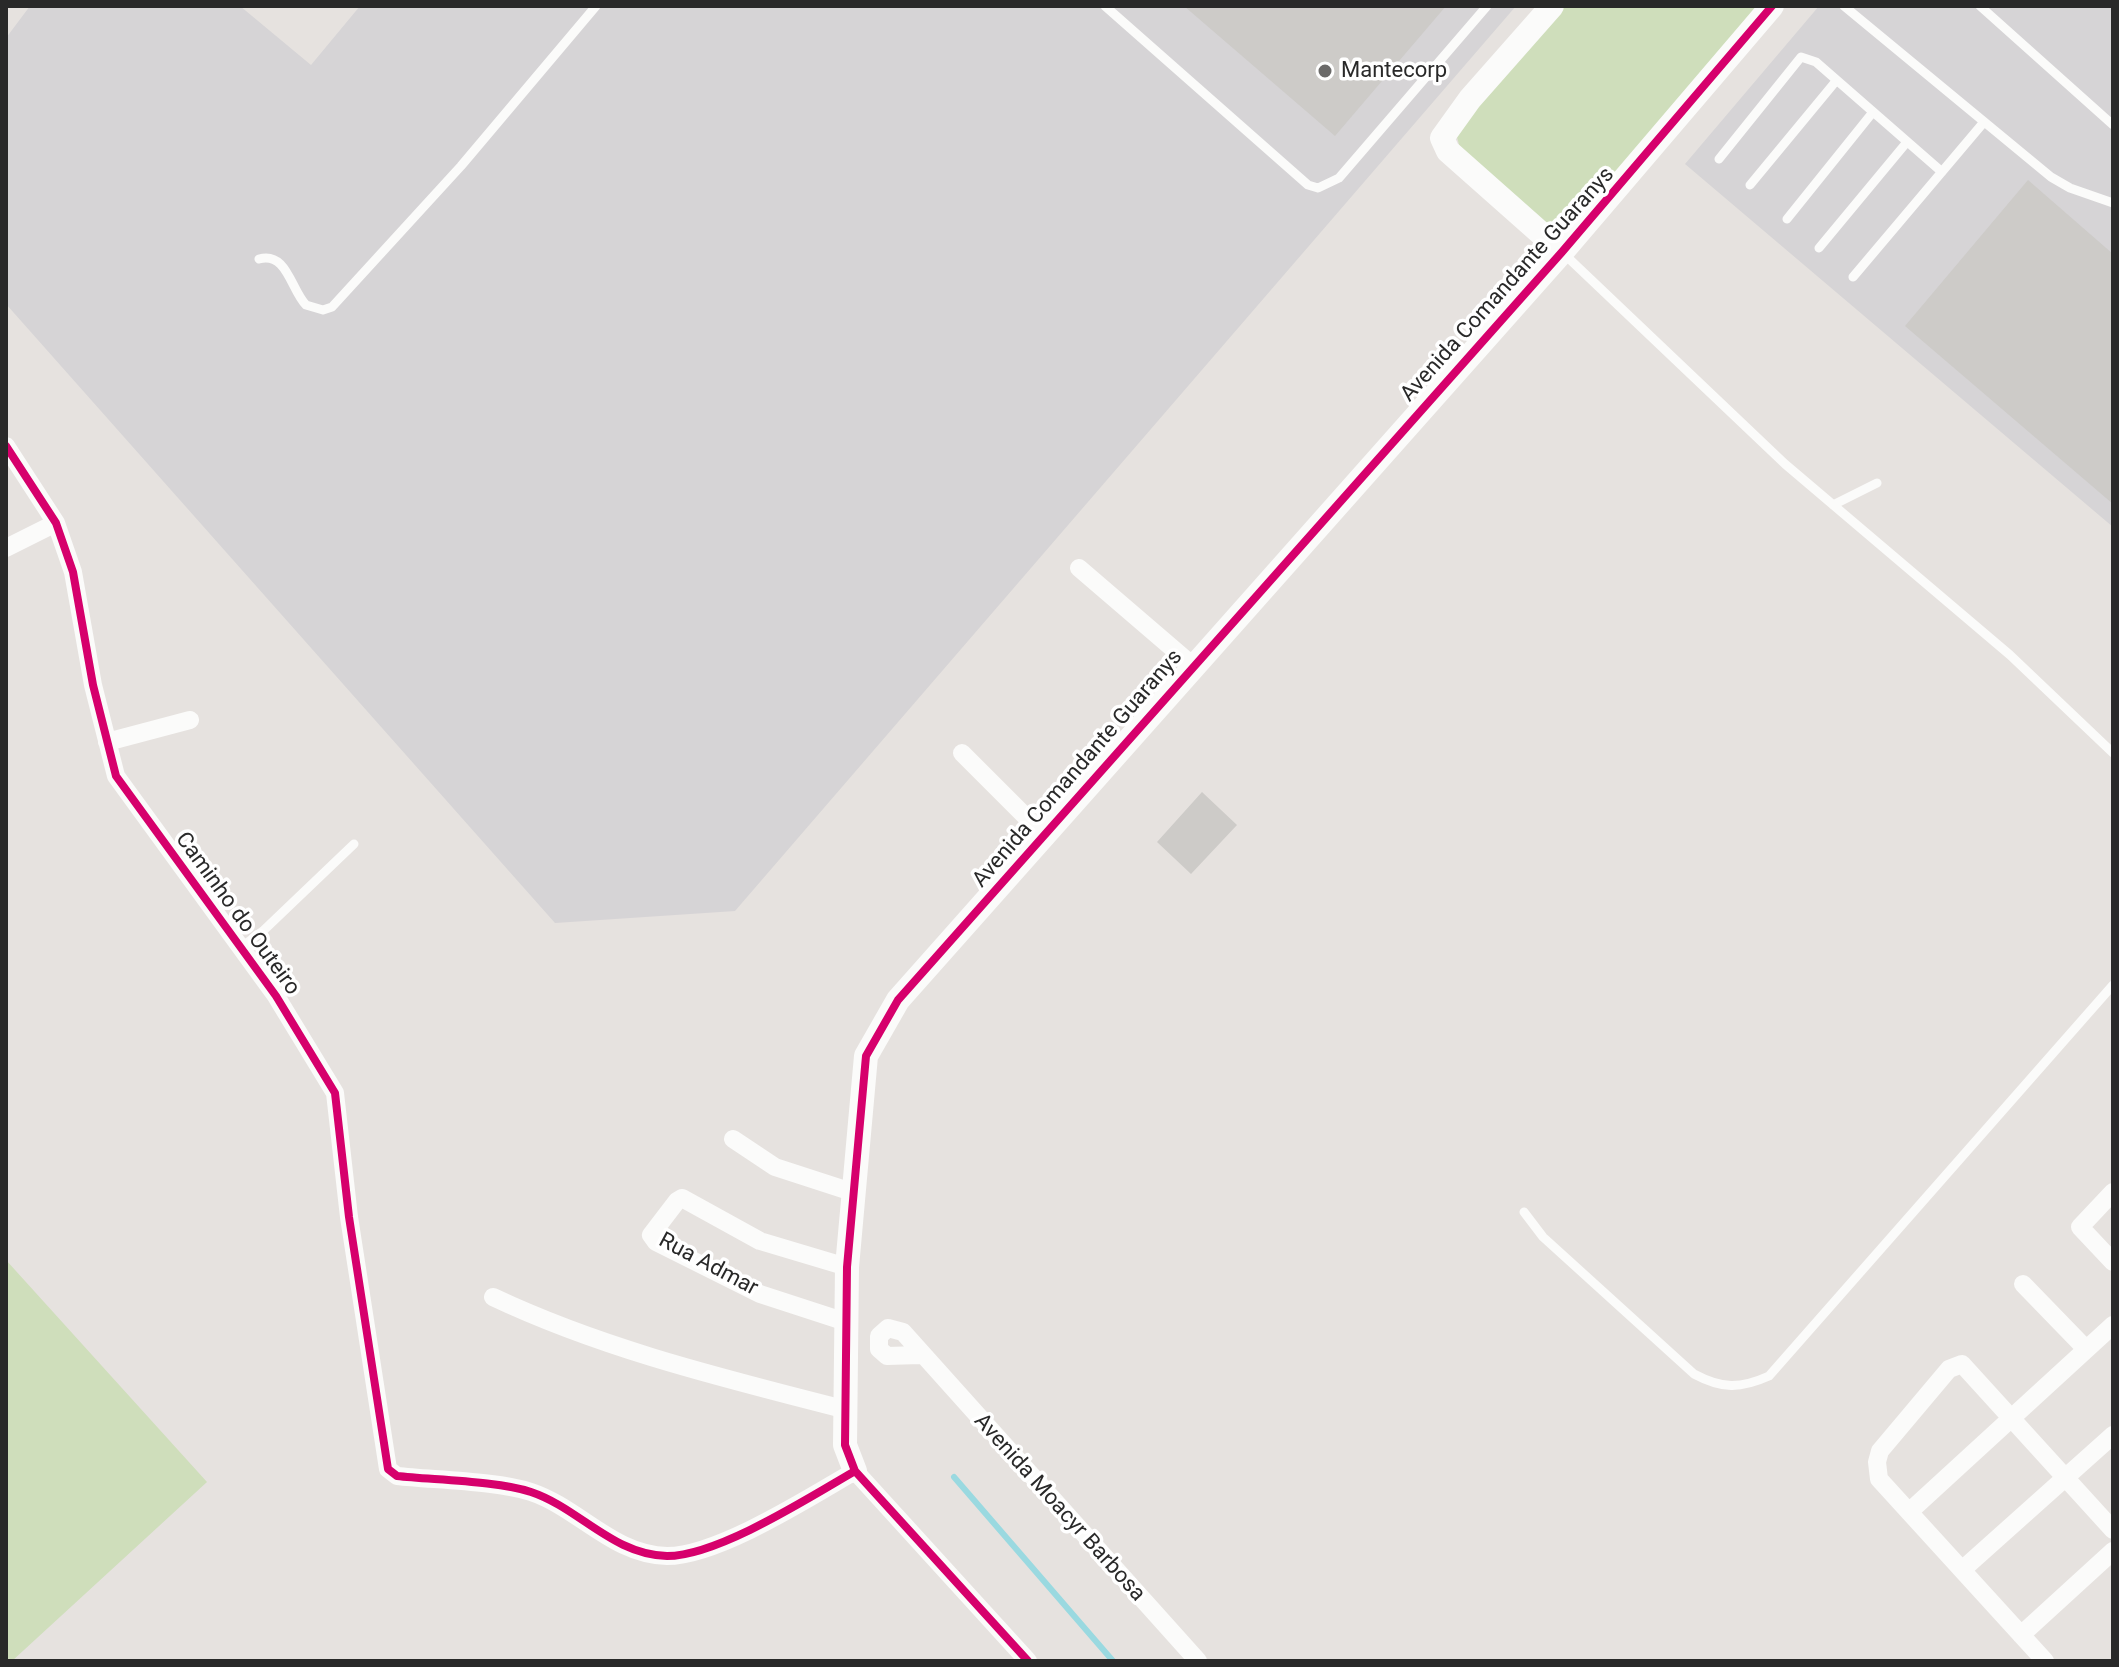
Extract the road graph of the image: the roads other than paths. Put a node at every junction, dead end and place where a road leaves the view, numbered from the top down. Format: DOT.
graph roads {
  1 [pos="596,6"];
  2 [pos="1105,6"];
  3 [pos="1487,6"];
  4 [pos="1552,6"];
  5 [pos="1772,6"];
  6 [pos="1844,6"];
  7 [pos="1980,6"];
  8 [pos="1836,81"];
  9 [pos="1873,112"];
  10 [pos="1984,122"];
  11 [pos="2113,125"];
  12 [pos="1907,142"];
  13 [pos="1719,159"];
  14 [pos="1942,172"];
  15 [pos="1750,185"];
  16 [pos="2113,203"];
  17 [pos="1787,219"];
  18 [pos="1819,248"];
  19 [pos="1562,252"];
  20 [pos="259,259"];
  21 [pos="1853,277"];
  22 [pos="6,446"];
  23 [pos="1877,483"];
  24 [pos="1833,505"];
  25 [pos="56,523"];
  26 [pos="6,548"];
  27 [pos="1079,568"];
  28 [pos="1192,665"];
  29 [pos="190,720"];
  30 [pos="107,742"];
  31 [pos="962,753"];
  32 [pos="2113,753"];
  33 [pos="1046,837"];
  34 [pos="354,844"];
  35 [pos="240,948"];
  36 [pos="2113,985"];
  37 [pos="733,1139"];
  38 [pos="852,1192"];
  39 [pos="2113,1192"];
  40 [pos="1524,1212"];
  41 [pos="2113,1262"];
  42 [pos="847,1267"];
  43 [pos="2023,1284"];
  44 [pos="493,1297"];
  45 [pos="846,1322"];
  46 [pos="2113,1325"];
  47 [pos="2086,1349"];
  48 [pos="920,1355"];
  49 [pos="847,1410"];
  50 [pos="2011,1416"];
  51 [pos="2113,1435"];
  52 [pos="855,1471"];
  53 [pos="2066,1477"];
  54 [pos="1909,1512"];
  55 [pos="2113,1530"];
  56 [pos="2113,1551"];
  57 [pos="1962,1570"];
  58 [pos="2021,1635"];
  59 [pos="1028,1661"];
  60 [pos="1198,1661"];
  61 [pos="2045,1661"];
  1 -- 20 [label="lane"];
  2 -- 3 [label="lane"];
  4 -- 19 [label="street"];
  5 -- 19 [label="street, Avenida Comandante Guaranys"];
  6 -- 10 [label="lane"];
  7 -- 11 [label="lane"];
  8 -- 9 [label="lane"];
  8 -- 13 [label="lane"];
  8 -- 15 [label="lane"];
  9 -- 12 [label="lane"];
  9 -- 17 [label="lane"];
  10 -- 14 [label="lane"];
  10 -- 16 [label="lane"];
  12 -- 14 [label="lane"];
  12 -- 18 [label="lane"];
  14 -- 21 [label="lane"];
  19 -- 24 [label="lane"];
  19 -- 28 [label="street, Avenida Comandante Guaranys"];
  22 -- 25 [label="street, Caminho do Outeiro"];
  23 -- 24 [label="lane"];
  24 -- 32 [label="lane"];
  25 -- 26 [label="street"];
  25 -- 30 [label="street, Caminho do Outeiro"];
  27 -- 28 [label="street"];
  28 -- 33 [label="street, Avenida Comandante Guaranys"];
  29 -- 30 [label="street"];
  30 -- 35 [label="street, Caminho do Outeiro"];
  31 -- 33 [label="street"];
  33 -- 38 [label="street, Avenida Comandante Guaranys"];
  34 -- 35 [label="lane"];
  35 -- 52 [label="street, Caminho do Outeiro"];
  36 -- 40 [label="lane"];
  37 -- 38 [label="street"];
  38 -- 42 [label="street, Avenida Comandante Guaranys"];
  39 -- 41 [label="street"];
  42 -- 45 [label="street, Avenida Comandante Guaranys"];
  42 -- 45 [label="street, Rua Admar"];
  43 -- 47 [label="street"];
  44 -- 49 [label="street"];
  45 -- 49 [label="street, Avenida Comandante Guaranys"];
  46 -- 47 [label="street"];
  47 -- 50 [label="street"];
  48 -- 60 [label="street, Avenida Moacyr Barbosa"];
  49 -- 52 [label="street, Avenida Comandante Guaranys"];
  50 -- 53 [label="street"];
  50 -- 54 [label="street"];
  50 -- 54 [label="street"];
  51 -- 53 [label="street"];
  52 -- 59 [label="street, Avenida Comandante Guaranys"];
  53 -- 55 [label="street"];
  53 -- 57 [label="street"];
  54 -- 57 [label="street"];
  56 -- 58 [label="street"];
  57 -- 58 [label="street"];
  58 -- 61 [label="street"];
}
